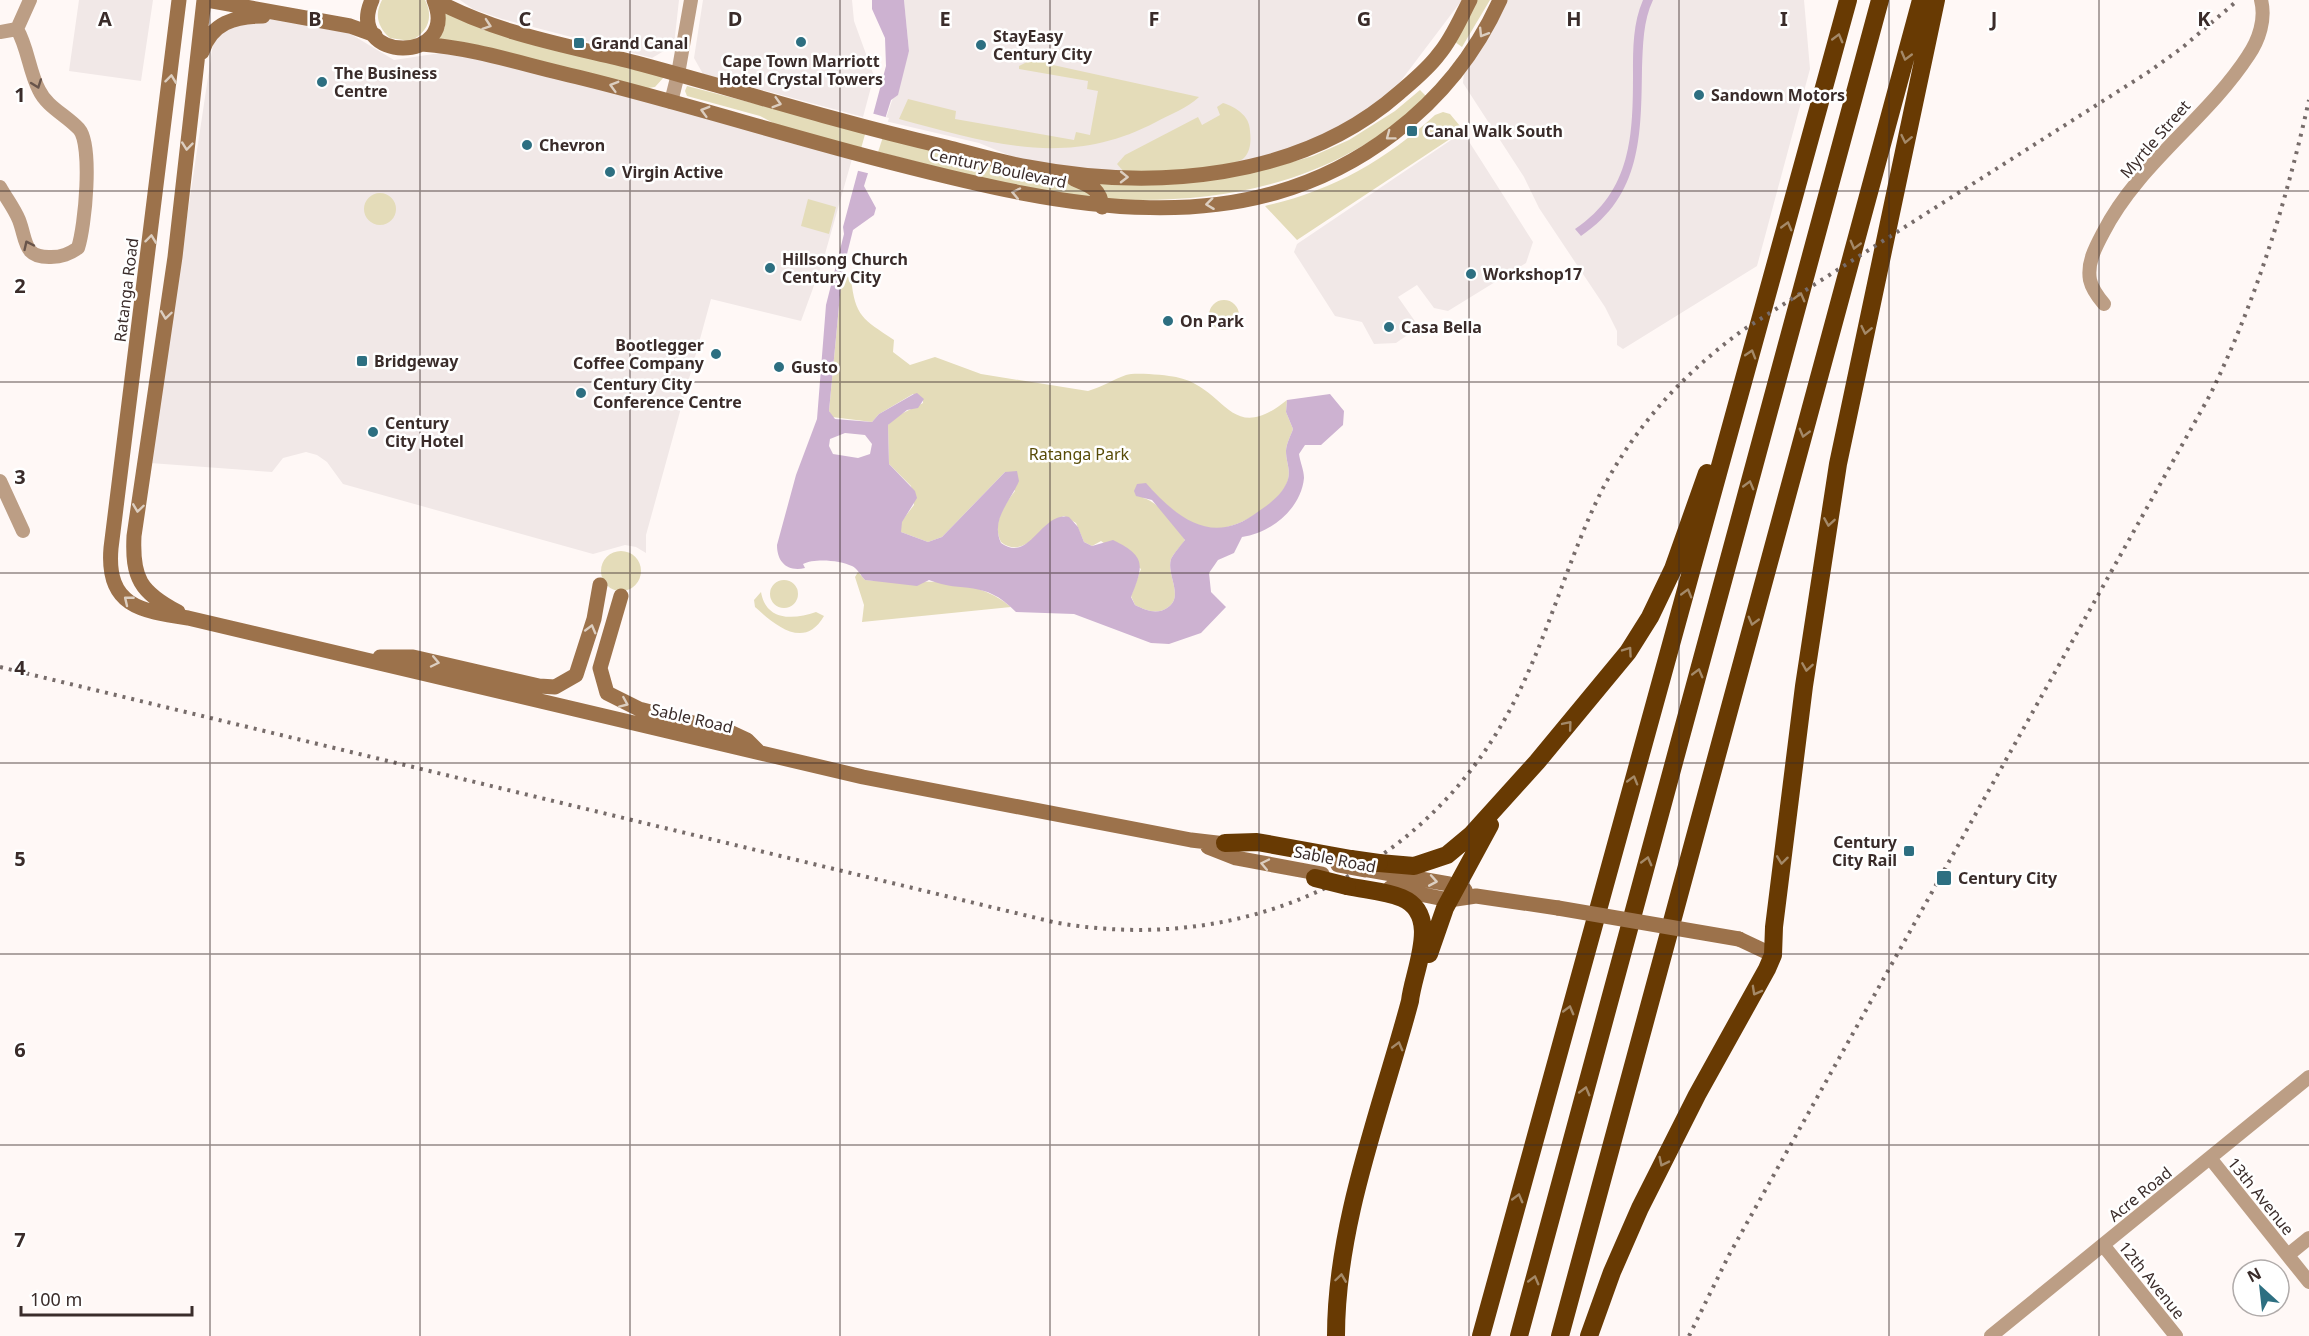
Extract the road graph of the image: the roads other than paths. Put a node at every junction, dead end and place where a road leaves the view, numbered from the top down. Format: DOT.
graph roads {
  1 [pos="30,0"];
  2 [pos="179,0"];
  3 [pos="206,0"];
  4 [pos="372,0"];
  5 [pos="434,0"];
  6 [pos="690,0"];
  7 [pos="1470,0"];
  8 [pos="1500,0"];
  9 [pos="1848,0"];
  10 [pos="1880,0"];
  11 [pos="1921,0"];
  12 [pos="1936,0"];
  13 [pos="2261,0"];
  14 [pos="290,17"];
  15 [pos="17,29"];
  16 [pos="0,32"];
  17 [pos="375,35"];
  18 [pos="422,44"];
  19 [pos="678,74"];
  20 [pos="193,88"];
  21 [pos="671,102"];
  22 [pos="1028,167"];
  23 [pos="0,187"];
  24 [pos="1102,207"];
  25 [pos="2104,304"];
  26 [pos="1743,383"];
  27 [pos="0,481"];
  28 [pos="23,531"];
  29 [pos="114,583"];
  30 [pos="600,585"];
  31 [pos="621,596"];
  32 [pos="188,618"];
  33 [pos="356,657"];
  34 [pos="760,753"];
  35 [pos="1521,782"];
  36 [pos="1191,840"];
  37 [pos="1225,843"];
  38 [pos="1374,867"];
  39 [pos="1315,875"];
  40 [pos="1351,883"];
  41 [pos="1453,893"];
  42 [pos="1773,936"];
  43 [pos="1742,940"];
  44 [pos="1773,955"];
  45 [pos="1410,1001"];
  46 [pos="2309,1077"];
  47 [pos="2210,1158"];
  48 [pos="2309,1238"];
  49 [pos="2103,1245"];
  50 [pos="2288,1255"];
  51 [pos="2309,1282"];
  52 [pos="1336,1336"];
  53 [pos="1481,1336"];
  54 [pos="1519,1336"];
  55 [pos="1560,1336"];
  56 [pos="1588,1336"];
  57 [pos="1991,1336"];
  58 [pos="2176,1336"];
  1 -- 15 [label="street"];
  29 -- 2 [label="main road, Ratanga Road, one-way"];
  3 -- 14 [label="main road, Century Boulevard"];
  3 -- 20 [label="main road"];
  4 -- 17 [label="main road"];
  5 -- 18 [label="main road, Century Boulevard"];
  5 -- 19 [label="main road, Century Boulevard, one-way"];
  6 -- 19 [label="street"];
  22 -- 7 [label="main road, Century Boulevard, one-way"];
  8 -- 24 [label="main road, Century Boulevard, one-way"];
  26 -- 9 [label="highway, one-way"];
  54 -- 10 [label="highway, one-way"];
  11 -- 55 [label="highway, one-way"];
  12 -- 42 [label="highway, one-way"];
  13 -- 25 [label="street, Myrtle Street"];
  14 -- 17 [label="main road, Century Boulevard"];
  14 -- 20 [label="main road"];
  15 -- 16 [label="street"];
  15 -- 23 [label="street, one-way"];
  17 -- 18 [label="main road, Century Boulevard"];
  21 -- 18 [label="main road, Century Boulevard, one-way"];
  19 -- 21 [label="street"];
  19 -- 22 [label="main road, Century Boulevard, one-way"];
  20 -- 32 [label="main road, Sable Road, one-way"];
  24 -- 21 [label="main road, Century Boulevard, one-way"];
  22 -- 24 [label="main road"];
  35 -- 26 [label="highway, one-way"];
  53 -- 26 [label="highway, one-way"];
  27 -- 28 [label="street"];
  32 -- 29 [label="main road, Sable Road, one-way"];
  33 -- 30 [label="main road, one-way"];
  31 -- 34 [label="main road, one-way"];
  32 -- 33 [label="main road, Sable Road"];
  33 -- 34 [label="main road, Sable Road"];
  34 -- 36 [label="main road, Sable Road"];
  35 -- 38 [label="highway"];
  35 -- 41 [label="highway"];
  36 -- 37 [label="main road, Sable Road"];
  39 -- 36 [label="main road, Sable Road, one-way"];
  37 -- 38 [label="highway, bridge"];
  38 -- 41 [label="main road, Sable Road, one-way"];
  39 -- 40 [label="highway, bridge"];
  40 -- 41 [label="main road, Sable Road"];
  40 -- 45 [label="highway"];
  41 -- 43 [label="main road, Sable Road, bridge"];
  41 -- 45 [label="highway"];
  42 -- 43 [label="main road, Sable Road"];
  42 -- 44 [label="highway"];
  43 -- 44 [label="main road, Sable Road"];
  44 -- 56 [label="highway, one-way"];
  52 -- 45 [label="highway, one-way"];
  46 -- 47 [label="street, Acre Road"];
  47 -- 49 [label="street, Acre Road"];
  47 -- 50 [label="street, 13th Avenue"];
  48 -- 50 [label="street"];
  49 -- 57 [label="street, Acre Road"];
  49 -- 58 [label="street, 12th Avenue"];
  50 -- 51 [label="street, 13th Avenue"];
}
